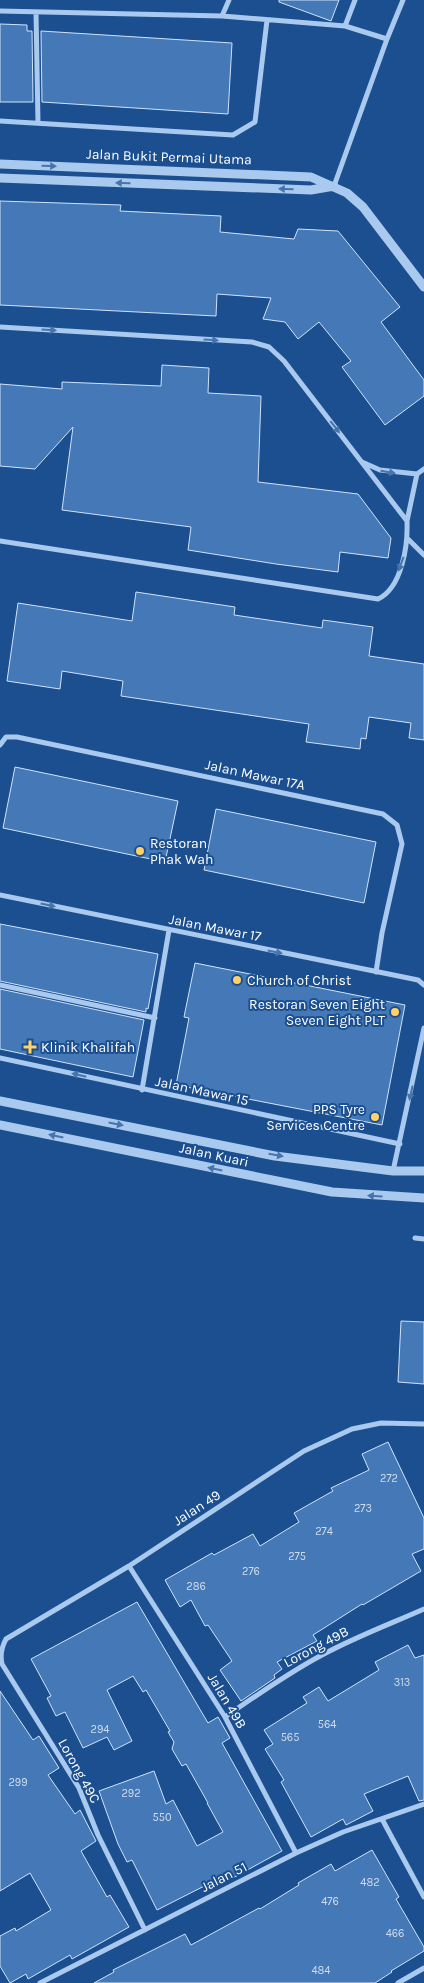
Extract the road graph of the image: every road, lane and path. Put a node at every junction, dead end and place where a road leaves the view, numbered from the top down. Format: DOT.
graph roads {
  1 [pos="229,0"];
  2 [pos="355,0"];
  3 [pos="404,0"];
  4 [pos="0,11"];
  5 [pos="36,12"];
  6 [pos="222,16"];
  7 [pos="267,20"];
  8 [pos="345,26"];
  9 [pos="387,39"];
  10 [pos="0,121"];
  11 [pos="38,123"];
  12 [pos="0,164"];
  13 [pos="0,178"];
  14 [pos="334,186"];
  15 [pos="424,287"];
  16 [pos="0,327"];
  17 [pos="362,462"];
  18 [pos="424,469"];
  19 [pos="417,474"];
  20 [pos="406,521"];
  21 [pos="408,539"];
  22 [pos="0,541"];
  23 [pos="424,555"];
  24 [pos="0,745"];
  25 [pos="0,895"];
  26 [pos="169,930"];
  27 [pos="376,972"];
  28 [pos="0,985"];
  29 [pos="424,985"];
  30 [pos="155,1018"];
  31 [pos="424,1028"];
  32 [pos="0,1058"];
  33 [pos="142,1090"];
  34 [pos="0,1100"];
  35 [pos="0,1125"];
  36 [pos="400,1144"];
  37 [pos="394,1171"];
  38 [pos="424,1171"];
  39 [pos="424,1198"];
  40 [pos="416,1238"];
  41 [pos="424,1239"];
  42 [pos="424,1424"];
  43 [pos="129,1566"];
  44 [pos="424,1609"];
  45 [pos="0,1653"];
  46 [pos="225,1717"];
  47 [pos="424,1804"];
  48 [pos="382,1819"];
  49 [pos="296,1853"];
  50 [pos="424,1897"];
  51 [pos="145,1930"];
  52 [pos="424,1968"];
  53 [pos="40,1983"];
  54 [pos="398,1983"];
  1 -- 6 [label="street"];
  2 -- 8 [label="street"];
  3 -- 9 [label="street"];
  4 -- 5 [label="street"];
  5 -- 6 [label="street"];
  5 -- 11 [label="street"];
  6 -- 7 [label="street"];
  7 -- 8 [label="street"];
  7 -- 11 [label="street"];
  8 -- 9 [label="street"];
  9 -- 14 [label="street"];
  10 -- 11 [label="street"];
  12 -- 14 [label="street, Jalan Bukit Permai Utama, one-way"];
  14 -- 13 [label="street, Jalan Bukit Permai Utama, one-way"];
  14 -- 15 [label="street, Jalan Bukit Permai Utama"];
  16 -- 17 [label="street, one-way"];
  17 -- 19 [label="street, one-way"];
  17 -- 20 [label="street"];
  18 -- 19 [label="street"];
  19 -- 20 [label="street"];
  20 -- 21 [label="street"];
  21 -- 22 [label="street, one-way"];
  21 -- 23 [label="street"];
  24 -- 27 [label="street, Jalan Mawar 17A"];
  25 -- 26 [label="street, Jalan Mawar 17, one-way"];
  26 -- 27 [label="street, Jalan Mawar 17, one-way"];
  26 -- 30 [label="street"];
  27 -- 29 [label="street, Jalan Mawar 17"];
  28 -- 30 [label="street"];
  30 -- 33 [label="street"];
  31 -- 36 [label="street, one-way"];
  33 -- 32 [label="street, Jalan Mawar 15, one-way"];
  33 -- 36 [label="street, Jalan Mawar 15"];
  34 -- 37 [label="street, Jalan Kuari, one-way"];
  39 -- 35 [label="street, Jalan Kuari, one-way"];
  36 -- 37 [label="street"];
  37 -- 38 [label="street, Jalan Kuari"];
  40 -- 41 [label="street"];
  42 -- 43 [label="street, Jalan 49"];
  43 -- 45 [label="street, Jalan 49"];
  43 -- 46 [label="street, Jalan 49B"];
  44 -- 46 [label="street, Lorong 49B"];
  45 -- 51 [label="street, Lorong 49C"];
  46 -- 49 [label="street, Jalan 49B"];
  47 -- 48 [label="street, Jalan 51"];
  48 -- 49 [label="street, Jalan 51"];
  48 -- 50 [label="street"];
  49 -- 51 [label="street, Jalan 51"];
  51 -- 53 [label="street, Jalan 51"];
  52 -- 54 [label="street"];
}
